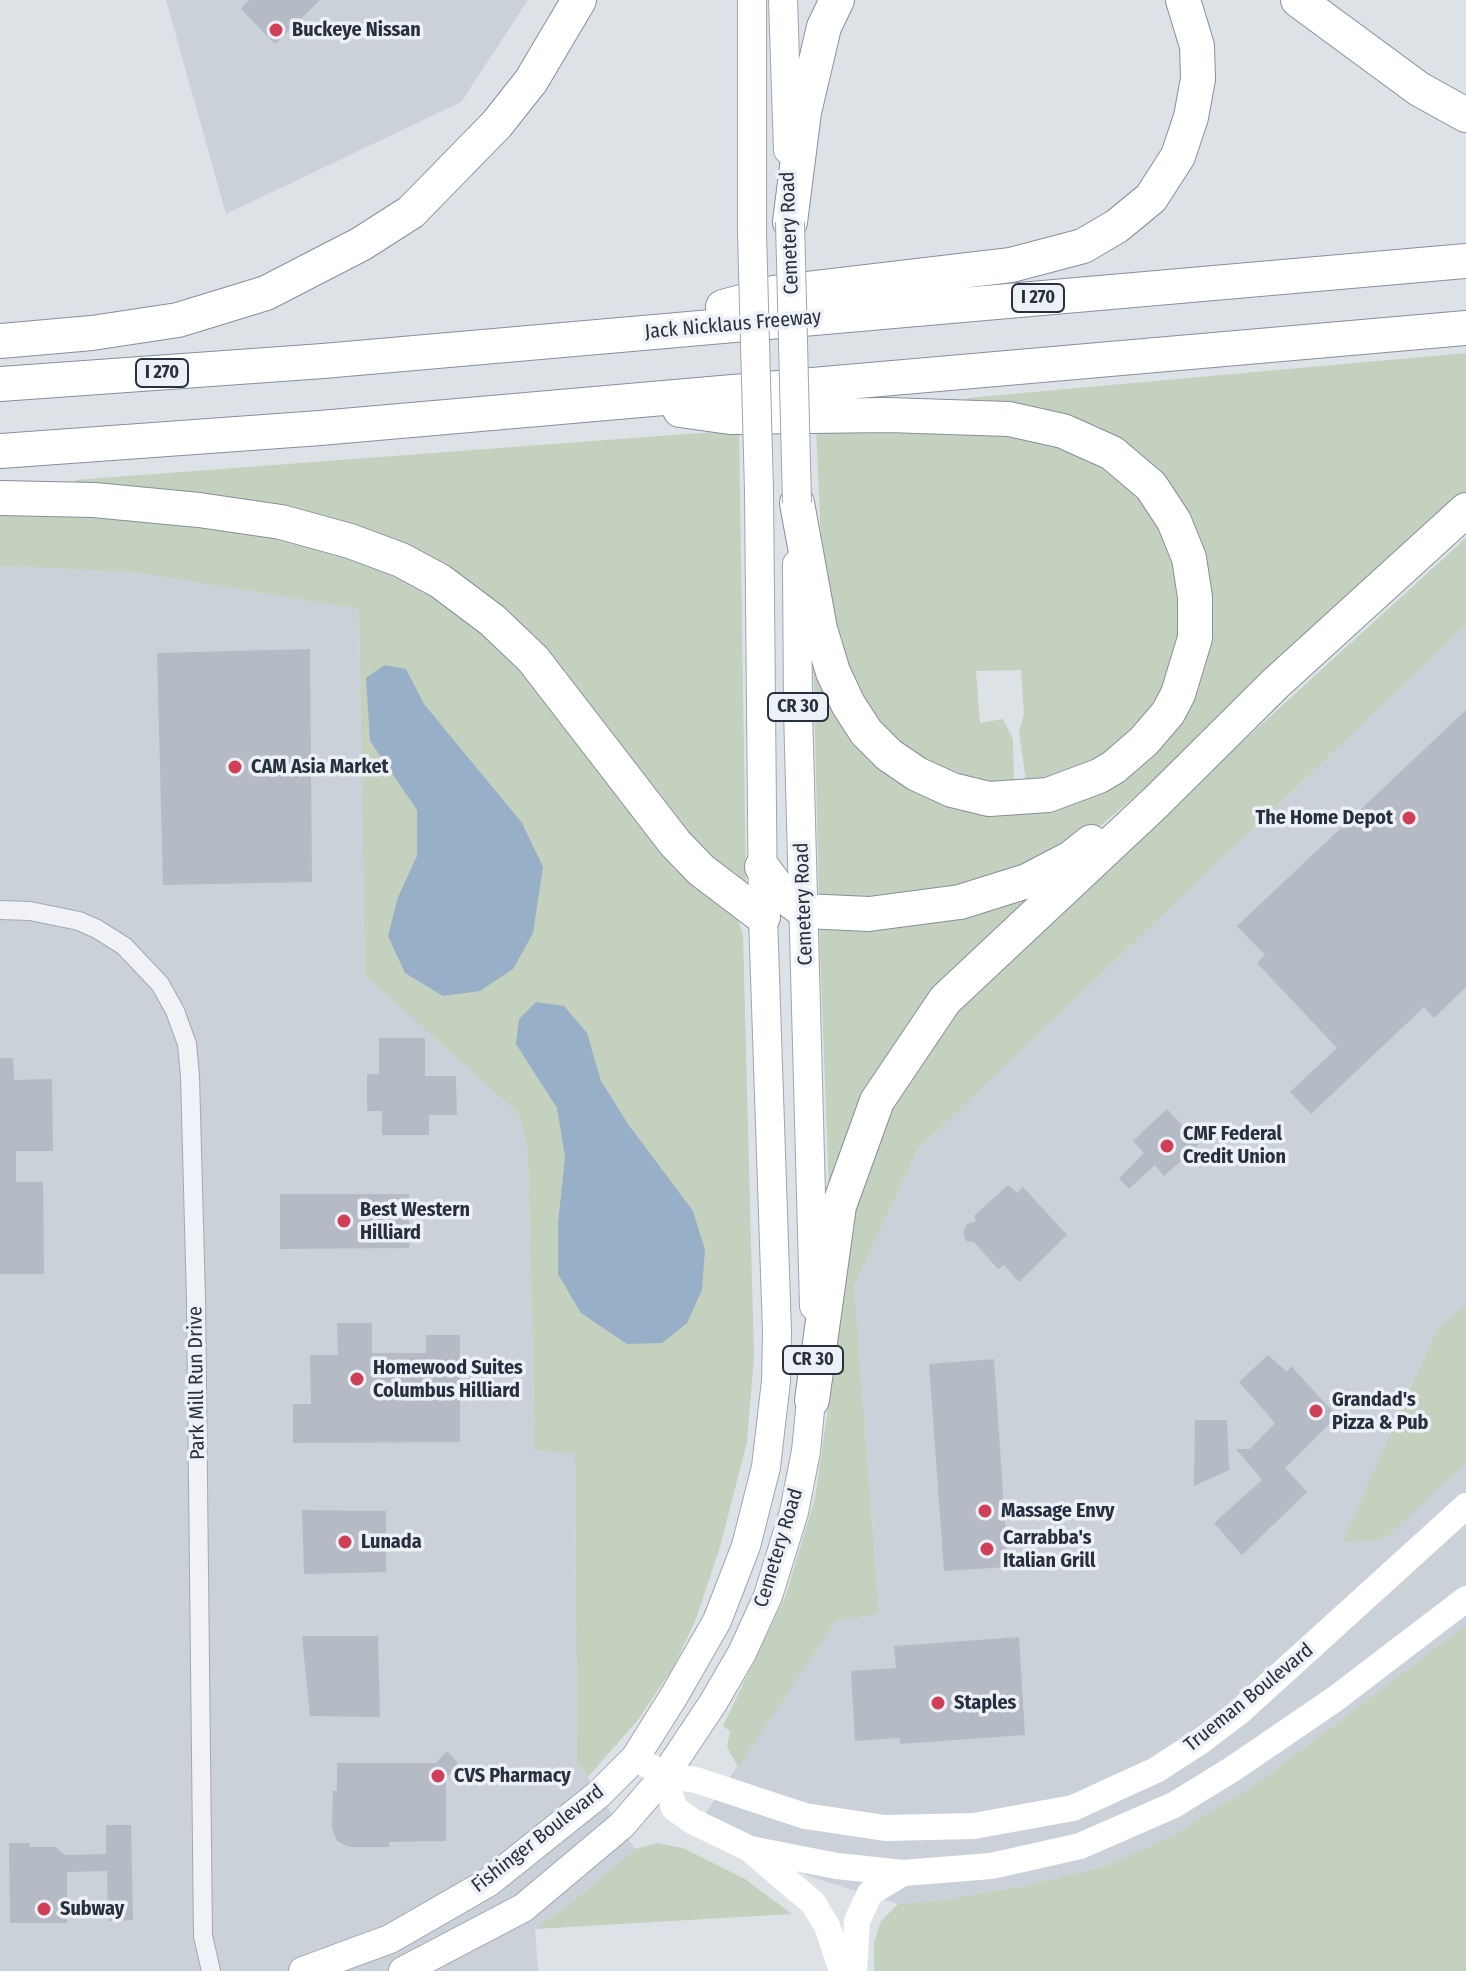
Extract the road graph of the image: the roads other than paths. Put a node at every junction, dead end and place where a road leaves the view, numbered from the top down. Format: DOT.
graph roads {
  1 [pos="579,0"];
  2 [pos="752,0"];
  3 [pos="783,0"];
  4 [pos="837,0"];
  5 [pos="1183,0"];
  6 [pos="1298,0"];
  7 [pos="1466,115"];
  8 [pos="790,222"];
  9 [pos="1466,261"];
  10 [pos="1466,328"];
  11 [pos="610,336"];
  12 [pos="0,341"];
  13 [pos="0,384"];
  14 [pos="617,402"];
  15 [pos="0,451"];
  16 [pos="0,498"];
  17 [pos="797,503"];
  18 [pos="1466,510"];
  19 [pos="1276,683"];
  20 [pos="762,867"];
  21 [pos="0,910"];
  22 [pos="804,911"];
  23 [pos="763,917"];
  24 [pos="812,1400"];
  25 [pos="1466,1506"];
  26 [pos="1466,1599"];
  27 [pos="1238,1713"];
  28 [pos="635,1758"];
  29 [pos="1234,1768"];
  30 [pos="665,1775"];
  31 [pos="750,1849"];
  32 [pos="903,1873"];
  33 [pos="211,1971"];
  34 [pos="303,1971"];
  35 [pos="403,1971"];
  36 [pos="842,1971"];
  37 [pos="854,1971"];
  1 -- 12 [label="highway"];
  2 -- 20 [label="main road, Cemetery Road / CR 30, bridge"];
  3 -- 8 [label="main road, Cemetery Road / CR 30"];
  4 -- 8 [label="highway"];
  5 -- 11 [label="highway"];
  6 -- 7 [label="highway"];
  8 -- 17 [label="main road, Cemetery Road / CR 30, bridge"];
  9 -- 11 [label="highway, Jack Nicklaus Freeway / I 270"];
  10 -- 14 [label="highway"];
  11 -- 13 [label="highway, Jack Nicklaus Freeway / I 270"];
  14 -- 15 [label="highway"];
  14 -- 17 [label="highway"];
  16 -- 23 [label="highway"];
  17 -- 22 [label="main road, Cemetery Road / CR 30"];
  18 -- 19 [label="highway"];
  19 -- 22 [label="highway"];
  19 -- 24 [label="highway"];
  20 -- 22 [label="highway"];
  20 -- 23 [label="main road, Cemetery Road / CR 30"];
  21 -- 33 [label="street, Park Mill Run Drive"];
  22 -- 24 [label="main road, Cemetery Road / CR 30"];
  23 -- 28 [label="main road, Cemetery Road / CR 30"];
  24 -- 30 [label="main road, Cemetery Road / CR 30"];
  25 -- 27 [label="main road, Trueman Boulevard"];
  26 -- 29 [label="main road, Trueman Boulevard"];
  27 -- 29 [label="main road"];
  27 -- 30 [label="main road, Trueman Boulevard"];
  28 -- 30 [label="main road, Trueman Boulevard"];
  28 -- 34 [label="main road, Fishinger Boulevard"];
  29 -- 32 [label="main road, Trueman Boulevard"];
  30 -- 31 [label="main road, Trueman Boulevard"];
  30 -- 35 [label="main road, Fishinger Boulevard"];
  31 -- 32 [label="main road, Trueman Boulevard"];
  31 -- 36 [label="main road"];
  32 -- 37 [label="main road"];
}
